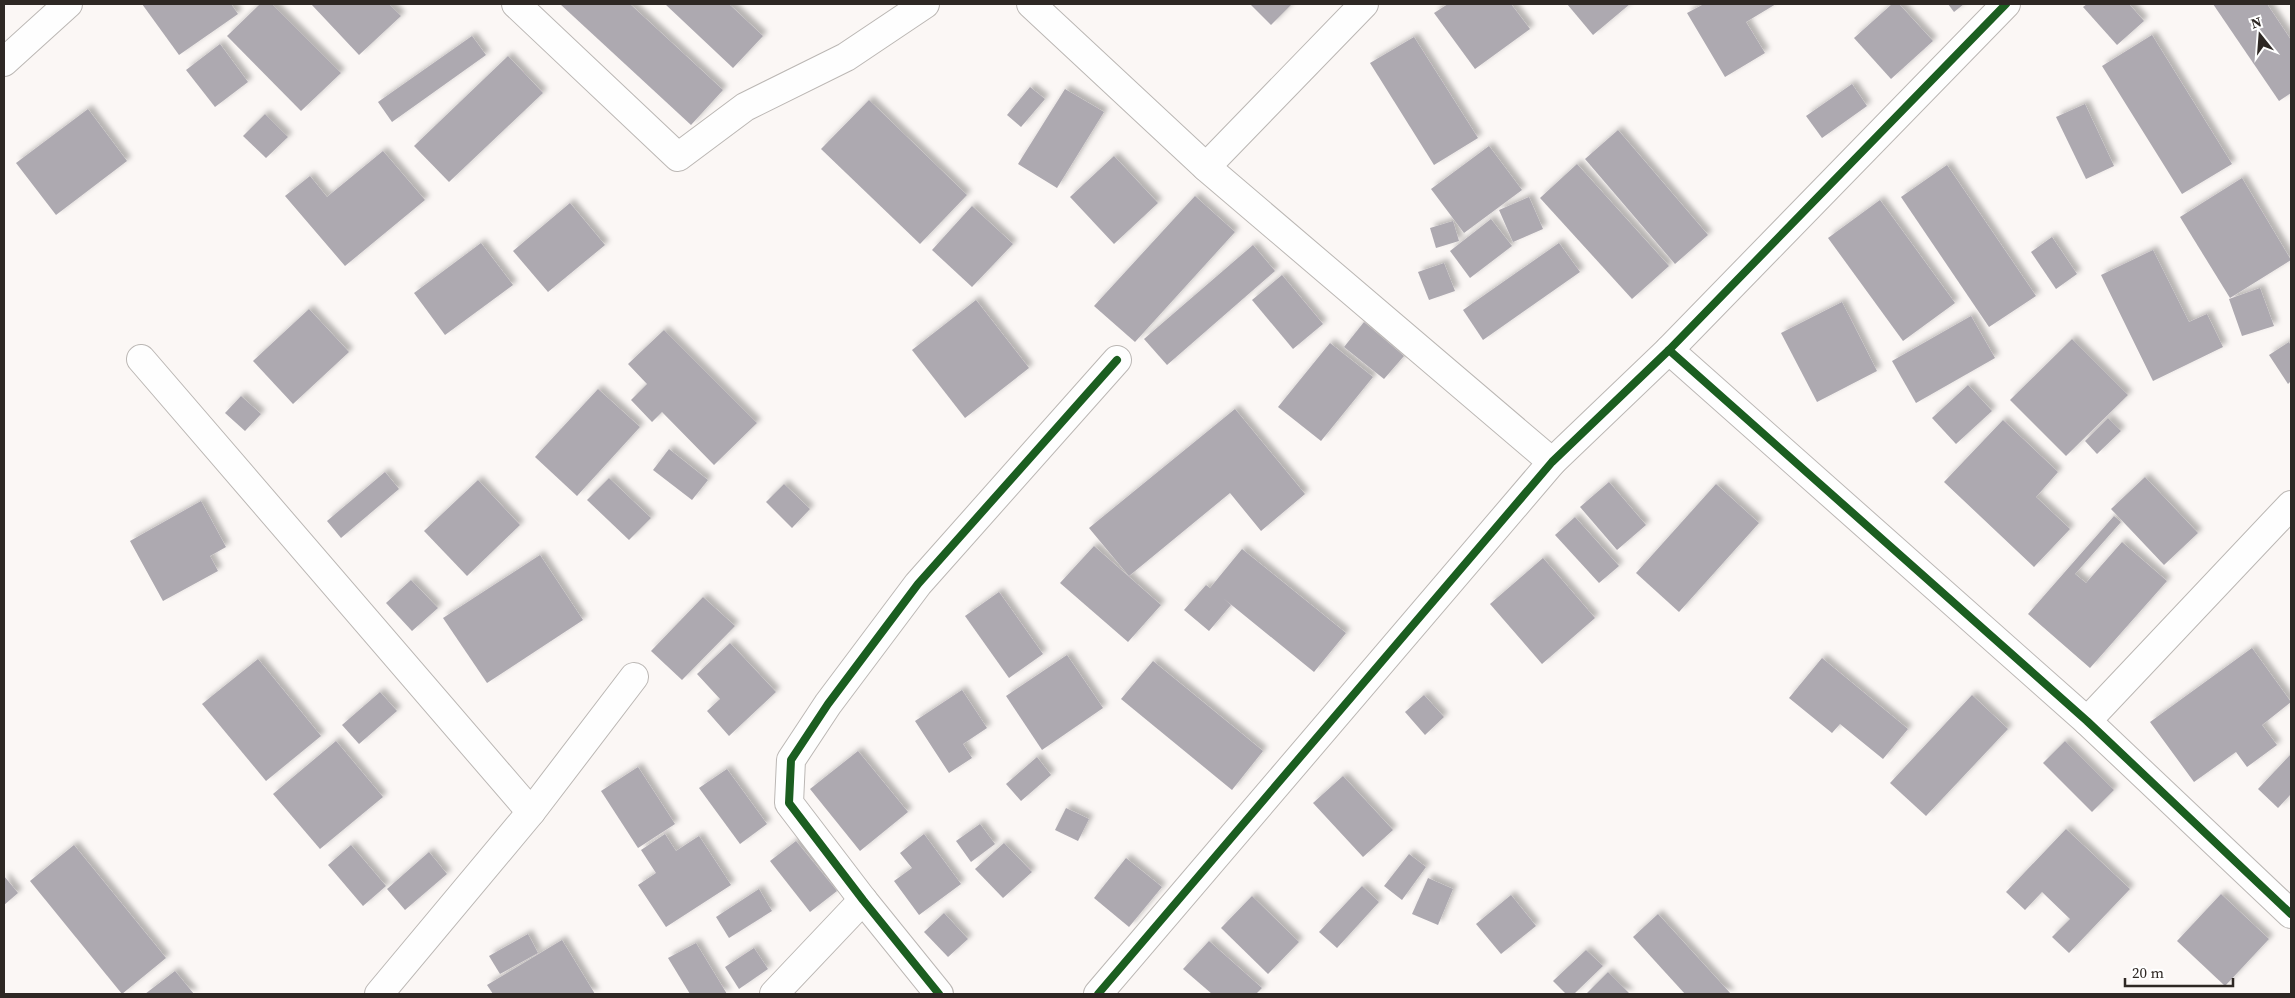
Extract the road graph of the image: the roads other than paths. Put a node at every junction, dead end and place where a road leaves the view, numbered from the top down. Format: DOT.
graph roads {
  1 [pos="68,4"];
  2 [pos="516,4"];
  3 [pos="925,4"];
  4 [pos="1031,4"];
  5 [pos="1364,4"];
  6 [pos="2006,4"];
  7 [pos="4,62"];
  8 [pos="1206,168"];
  9 [pos="1669,350"];
  10 [pos="141,358"];
  11 [pos="1117,360"];
  12 [pos="1552,462"];
  13 [pos="2291,505"];
  14 [pos="634,677"];
  15 [pos="2087,721"];
  16 [pos="532,812"];
  17 [pos="863,900"];
  18 [pos="2291,914"];
  19 [pos="379,994"];
  20 [pos="774,994"];
  21 [pos="939,994"];
  22 [pos="1098,994"];
  1 -- 7 [label="street"];
  2 -- 3 [label="street"];
  4 -- 8 [label="street"];
  5 -- 8 [label="street"];
  6 -- 9 [label="street"];
  8 -- 12 [label="street"];
  9 -- 12 [label="street"];
  9 -- 15 [label="street"];
  10 -- 16 [label="street"];
  11 -- 17 [label="street"];
  12 -- 22 [label="street"];
  13 -- 15 [label="street"];
  14 -- 16 [label="street"];
  15 -- 18 [label="street"];
  16 -- 19 [label="street"];
  17 -- 20 [label="street"];
  17 -- 21 [label="street"];
}
